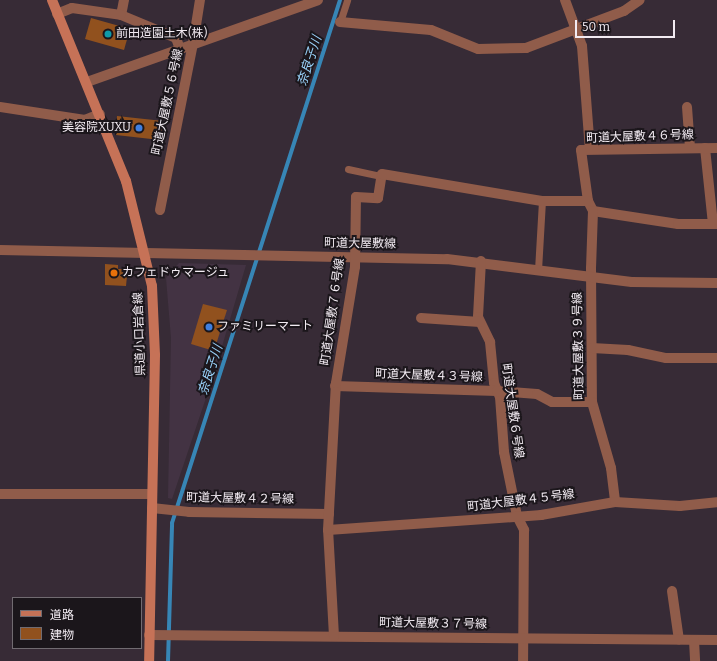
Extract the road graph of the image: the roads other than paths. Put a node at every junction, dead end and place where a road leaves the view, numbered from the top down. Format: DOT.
graph roads {
  1 [pos="52,0"];
  2 [pos="124,0"];
  3 [pos="200,0"];
  4 [pos="318,0"];
  5 [pos="347,0"];
  6 [pos="565,0"];
  7 [pos="640,0"];
  8 [pos="295,4"];
  9 [pos="57,14"];
  10 [pos="121,14"];
  11 [pos="340,22"];
  12 [pos="575,28"];
  13 [pos="194,44"];
  14 [pos="180,49"];
  15 [pos="86,82"];
  16 [pos="0,107"];
  17 [pos="687,107"];
  18 [pos="100,114"];
  19 [pos="690,148"];
  20 [pos="705,148"];
  21 [pos="717,148"];
  22 [pos="590,149"];
  23 [pos="348,169"];
  24 [pos="381,176"];
  25 [pos="542,201"];
  26 [pos="588,201"];
  27 [pos="160,210"];
  28 [pos="593,211"];
  29 [pos="715,224"];
  30 [pos="0,250"];
  31 [pos="146,253"];
  32 [pos="355,257"];
  33 [pos="481,262"];
  34 [pos="538,270"];
  35 [pos="591,277"];
  36 [pos="717,284"];
  37 [pos="421,318"];
  38 [pos="480,322"];
  39 [pos="592,348"];
  40 [pos="717,358"];
  41 [pos="336,386"];
  42 [pos="497,391"];
  43 [pos="592,402"];
  44 [pos="0,494"];
  45 [pos="152,494"];
  46 [pos="615,502"];
  47 [pos="717,502"];
  48 [pos="152,508"];
  49 [pos="329,514"];
  50 [pos="517,516"];
  51 [pos="328,530"];
  52 [pos="672,591"];
  53 [pos="149,635"];
  54 [pos="334,636"];
  55 [pos="523,639"];
  56 [pos="679,640"];
  57 [pos="694,640"];
  58 [pos="717,640"];
  59 [pos="149,661"];
  60 [pos="523,661"];
  61 [pos="695,661"];
  1 -- 9 [label="main road, 県道小口岩倉線"];
  2 -- 10 [label="street"];
  3 -- 13 [label="street, 町道大屋敷５６号線"];
  4 -- 8 [label="street"];
  5 -- 11 [label="lane"];
  6 -- 12 [label="street"];
  7 -- 12 [label="street"];
  8 -- 13 [label="street"];
  9 -- 10 [label="street"];
  9 -- 15 [label="main road, 県道小口岩倉線"];
  10 -- 14 [label="street"];
  11 -- 12 [label="street"];
  12 -- 22 [label="street"];
  13 -- 14 [label="street"];
  13 -- 27 [label="street, 町道大屋敷５６号線"];
  14 -- 15 [label="street"];
  15 -- 18 [label="main road, 県道小口岩倉線"];
  16 -- 18 [label="street"];
  17 -- 19 [label="street"];
  18 -- 31 [label="main road, 県道小口岩倉線"];
  19 -- 20 [label="street, 町道大屋敷４６号線"];
  19 -- 22 [label="street, 町道大屋敷４６号線"];
  20 -- 21 [label="street, 町道大屋敷４６号線"];
  20 -- 29 [label="street"];
  22 -- 26 [label="street, 町道大屋敷４６号線"];
  23 -- 24 [label="lane"];
  24 -- 25 [label="street"];
  24 -- 32 [label="street, 町道大屋敷７６号線"];
  25 -- 26 [label="street"];
  25 -- 34 [label="lane"];
  26 -- 28 [label="street, 町道大屋敷４６号線"];
  28 -- 29 [label="street"];
  28 -- 35 [label="street, 町道大屋敷３９号線"];
  30 -- 31 [label="street, 町道大屋敷線"];
  31 -- 32 [label="street, 町道大屋敷線"];
  31 -- 45 [label="main road, 県道小口岩倉線"];
  32 -- 33 [label="street, 町道大屋敷線"];
  32 -- 41 [label="street, 町道大屋敷７６号線"];
  33 -- 34 [label="street, 町道大屋敷線"];
  33 -- 38 [label="street, 町道大屋敷６号線"];
  34 -- 35 [label="street, 町道大屋敷線"];
  35 -- 36 [label="street, 町道大屋敷線"];
  35 -- 39 [label="street, 町道大屋敷３９号線"];
  37 -- 38 [label="street"];
  38 -- 42 [label="street, 町道大屋敷６号線"];
  39 -- 40 [label="street"];
  39 -- 43 [label="street, 町道大屋敷３９号線"];
  41 -- 42 [label="street, 町道大屋敷４３号線"];
  41 -- 49 [label="street, 町道大屋敷７６号線"];
  42 -- 43 [label="street, 町道大屋敷４３号線"];
  42 -- 50 [label="street, 町道大屋敷６号線"];
  43 -- 46 [label="street, 町道大屋敷３９号線"];
  44 -- 45 [label="street"];
  45 -- 48 [label="main road, 県道小口岩倉線"];
  46 -- 47 [label="street, 町道大屋敷４５号線"];
  46 -- 50 [label="street, 町道大屋敷４５号線"];
  48 -- 49 [label="street, 町道大屋敷４２号線"];
  48 -- 53 [label="main road, 県道小口岩倉線"];
  49 -- 51 [label="street, 町道大屋敷７６号線"];
  50 -- 51 [label="street, 町道大屋敷４５号線"];
  50 -- 55 [label="street, 町道大屋敷６号線"];
  51 -- 54 [label="street, 町道大屋敷７６号線"];
  52 -- 56 [label="street"];
  53 -- 54 [label="street, 町道大屋敷３７号線"];
  53 -- 59 [label="main road, 県道小口岩倉線"];
  54 -- 55 [label="street, 町道大屋敷３７号線"];
  55 -- 56 [label="street, 町道大屋敷３７号線"];
  55 -- 60 [label="street, 町道大屋敷６号線"];
  56 -- 57 [label="street, 町道大屋敷３７号線"];
  57 -- 58 [label="street, 町道大屋敷３７号線"];
  57 -- 61 [label="street"];
}
